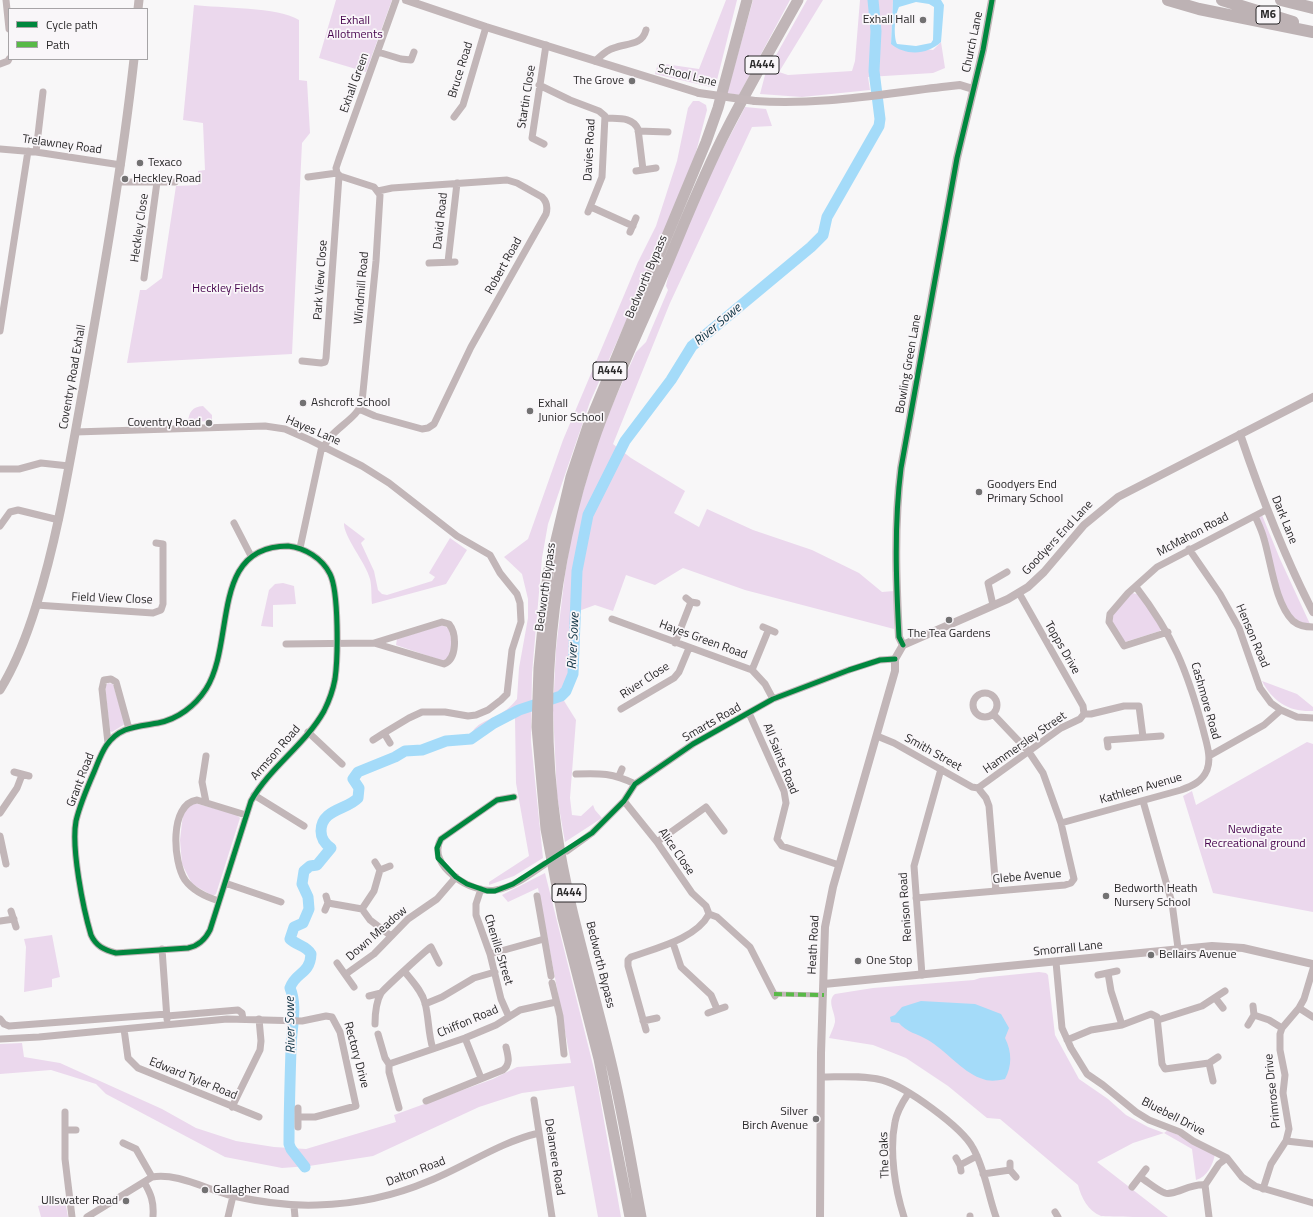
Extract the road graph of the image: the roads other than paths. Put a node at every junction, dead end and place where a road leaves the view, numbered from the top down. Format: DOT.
graph roads {
  1 [pos="6,0"];
  2 [pos="396,0"];
  3 [pos="406,0"];
  4 [pos="747,0"];
  5 [pos="798,0"];
  6 [pos="992,0"];
  7 [pos="1168,0"];
  8 [pos="1222,0"];
  9 [pos="1281,0"];
  10 [pos="1301,0"];
  11 [pos="1313,7"];
  12 [pos="8,19"];
  13 [pos="486,27"];
  14 [pos="1313,28"];
  15 [pos="646,30"];
  16 [pos="1313,32"];
  17 [pos="546,45"];
  18 [pos="378,52"];
  19 [pos="414,52"];
  20 [pos="9,60"];
  21 [pos="134,60"];
  22 [pos="595,61"];
  23 [pos="0,64"];
  24 [pos="539,85"];
  25 [pos="973,89"];
  26 [pos="43,92"];
  27 [pos="454,117"];
  28 [pos="605,118"];
  29 [pos="638,131"];
  30 [pos="668,132"];
  31 [pos="544,144"];
  32 [pos="0,149"];
  33 [pos="32,151"];
  34 [pos="121,165"];
  35 [pos="656,168"];
  36 [pos="338,174"];
  37 [pos="308,177"];
  38 [pos="118,182"];
  39 [pos="157,182"];
  40 [pos="175,182"];
  41 [pos="456,183"];
  42 [pos="378,191"];
  43 [pos="636,218"];
  44 [pos="429,263"];
  45 [pos="144,278"];
  46 [pos="0,331"];
  47 [pos="302,361"];
  48 [pos="1313,397"];
  49 [pos="359,409"];
  50 [pos="76,432"];
  51 [pos="1240,434"];
  52 [pos="323,446"];
  53 [pos="69,466"];
  54 [pos="0,469"];
  55 [pos="1266,510"];
  56 [pos="1255,516"];
  57 [pos="59,520"];
  58 [pos="234,522"];
  59 [pos="0,526"];
  60 [pos="156,543"];
  61 [pos="300,548"];
  62 [pos="1189,549"];
  63 [pos="251,556"];
  64 [pos="1007,572"];
  65 [pos="1136,587"];
  66 [pos="1019,593"];
  67 [pos="691,601"];
  68 [pos="36,605"];
  69 [pos="993,605"];
  70 [pos="1313,612"];
  71 [pos="612,619"];
  72 [pos="1313,627"];
  73 [pos="769,630"];
  74 [pos="1168,632"];
  75 [pos="286,643"];
  76 [pos="336,643"];
  77 [pos="374,643"];
  78 [pos="675,643"];
  79 [pos="903,645"];
  80 [pos="689,648"];
  81 [pos="895,659"];
  82 [pos="544,668"];
  83 [pos="752,670"];
  84 [pos="0,690"];
  85 [pos="773,699"];
  86 [pos="621,710"];
  87 [pos="1280,710"];
  88 [pos="749,713"];
  89 [pos="993,714"];
  90 [pos="1084,714"];
  91 [pos="1313,718"];
  92 [pos="129,728"];
  93 [pos="308,732"];
  94 [pos="384,733"];
  95 [pos="877,736"];
  96 [pos="1161,736"];
  97 [pos="1143,737"];
  98 [pos="373,740"];
  99 [pos="108,743"];
  100 [pos="390,743"];
  101 [pos="1108,747"];
  102 [pos="1029,752"];
  103 [pos="206,756"];
  104 [pos="1209,756"];
  105 [pos="342,764"];
  106 [pos="622,769"];
  107 [pos="941,769"];
  108 [pos="14,772"];
  109 [pos="576,774"];
  110 [pos="619,776"];
  111 [pos="635,784"];
  112 [pos="978,788"];
  113 [pos="254,795"];
  114 [pos="514,797"];
  115 [pos="624,801"];
  116 [pos="1143,801"];
  117 [pos="206,802"];
  118 [pos="0,813"];
  119 [pos="246,815"];
  120 [pos="1061,823"];
  121 [pos="304,826"];
  122 [pos="724,831"];
  123 [pos="0,836"];
  124 [pos="657,842"];
  125 [pos="567,850"];
  126 [pos="375,862"];
  127 [pos="6,864"];
  128 [pos="545,864"];
  129 [pos="839,865"];
  130 [pos="390,866"];
  131 [pos="380,870"];
  132 [pos="456,877"];
  133 [pos="225,882"];
  134 [pos="481,889"];
  135 [pos="996,891"];
  136 [pos="537,896"];
  137 [pos="916,898"];
  138 [pos="219,901"];
  139 [pos="281,902"];
  140 [pos="326,903"];
  141 [pos="362,909"];
  142 [pos="12,911"];
  143 [pos="709,914"];
  144 [pos="14,919"];
  145 [pos="0,921"];
  146 [pos="16,926"];
  147 [pos="392,936"];
  148 [pos="544,939"];
  149 [pos="673,943"];
  150 [pos="1178,948"];
  151 [pos="162,949"];
  152 [pos="490,954"];
  153 [pos="1056,962"];
  154 [pos="439,963"];
  155 [pos="338,964"];
  156 [pos="1313,964"];
  157 [pos="1313,969"];
  158 [pos="1117,970"];
  159 [pos="405,972"];
  160 [pos="495,972"];
  161 [pos="1108,973"];
  162 [pos="346,974"];
  163 [pos="922,975"];
  164 [pos="1098,975"];
  165 [pos="824,984"];
  166 [pos="354,987"];
  167 [pos="1225,991"];
  168 [pos="381,993"];
  169 [pos="774,995"];
  170 [pos="824,995"];
  171 [pos="369,996"];
  172 [pos="1216,999"];
  173 [pos="556,1002"];
  174 [pos="425,1004"];
  175 [pos="1253,1006"];
  176 [pos="725,1007"];
  177 [pos="1223,1008"];
  178 [pos="1299,1008"];
  179 [pos="717,1009"];
  180 [pos="708,1013"];
  181 [pos="167,1015"];
  182 [pos="1254,1015"];
  183 [pos="509,1017"];
  184 [pos="1313,1017"];
  185 [pos="259,1018"];
  186 [pos="657,1018"];
  187 [pos="243,1019"];
  188 [pos="0,1020"];
  189 [pos="1158,1020"];
  190 [pos="643,1021"];
  191 [pos="45,1024"];
  192 [pos="374,1024"];
  193 [pos="1248,1024"];
  194 [pos="168,1025"];
  195 [pos="1122,1025"];
  196 [pos="1282,1028"];
  197 [pos="124,1029"];
  198 [pos="646,1030"];
  199 [pos="378,1034"];
  200 [pos="46,1036"];
  201 [pos="0,1038"];
  202 [pos="465,1038"];
  203 [pos="1067,1040"];
  204 [pos="506,1047"];
  205 [pos="433,1049"];
  206 [pos="564,1054"];
  207 [pos="1218,1057"];
  208 [pos="605,1058"];
  209 [pos="1209,1063"];
  210 [pos="389,1064"];
  211 [pos="821,1077"];
  212 [pos="481,1078"];
  213 [pos="1213,1081"];
  214 [pos="908,1094"];
  215 [pos="534,1100"];
  216 [pos="426,1101"];
  217 [pos="232,1106"];
  218 [pos="298,1108"];
  219 [pos="400,1108"];
  220 [pos="65,1112"];
  221 [pos="259,1118"];
  222 [pos="298,1118"];
  223 [pos="298,1127"];
  224 [pos="66,1130"];
  225 [pos="76,1130"];
  226 [pos="539,1132"];
  227 [pos="1286,1141"];
  228 [pos="123,1142"];
  229 [pos="1313,1144"];
  230 [pos="977,1156"];
  231 [pos="956,1158"];
  232 [pos="1226,1158"];
  233 [pos="1146,1169"];
  234 [pos="983,1174"];
  235 [pos="152,1177"];
  236 [pos="1016,1177"];
  237 [pos="1140,1177"];
  238 [pos="144,1182"];
  239 [pos="1205,1184"];
  240 [pos="1132,1187"];
  241 [pos="1263,1190"];
  242 [pos="233,1196"];
  243 [pos="1313,1203"];
  244 [pos="294,1206"];
  245 [pos="153,1216"];
  246 [pos="72,1217"];
  247 [pos="87,1217"];
  248 [pos="144,1217"];
  249 [pos="228,1217"];
  250 [pos="295,1217"];
  251 [pos="552,1217"];
  252 [pos="630,1217"];
  253 [pos="641,1217"];
  254 [pos="820,1217"];
  255 [pos="904,1217"];
  256 [pos="996,1217"];
  257 [pos="1209,1217"];
  1 -- 12 [label="street"];
  2 -- 18 [label="street, Exhall Green"];
  3 -- 13 [label="street, School Lane"];
  4 -- 82 [label="highway, Bedworth Bypass / A444"];
  5 -- 82 [label="highway, Bedworth Bypass / A444"];
  6 -- 25 [label="street, Church Lane"];
  7 -- 16 [label="highway"];
  8 -- 14 [label="highway, M6"];
  9 -- 11 [label="highway, M6"];
  10 -- 11 [label="highway"];
  13 -- 17 [label="street, School Lane"];
  13 -- 27 [label="street, Bruce Road"];
  15 -- 22 [label="street"];
  17 -- 22 [label="street, School Lane"];
  17 -- 24 [label="street, Startin Close"];
  18 -- 19 [label="street"];
  18 -- 36 [label="street, Exhall Green"];
  20 -- 23 [label="street"];
  21 -- 34 [label="main road, Coventry Road Exhall"];
  22 -- 25 [label="street, School Lane, bridge"];
  24 -- 28 [label="street, Davies Road"];
  24 -- 31 [label="street, Startin Close"];
  25 -- 79 [label="street, Bowling Green Lane"];
  26 -- 33 [label="street"];
  28 -- 29 [label="street"];
  28 -- 43 [label="street, Davies Road"];
  29 -- 30 [label="street"];
  29 -- 35 [label="street"];
  32 -- 33 [label="street, Trelawney Road"];
  33 -- 34 [label="street, Trelawney Road"];
  33 -- 46 [label="street"];
  34 -- 38 [label="main road, Coventry Road Exhall"];
  36 -- 37 [label="street"];
  36 -- 42 [label="street"];
  36 -- 47 [label="street, Park View Close"];
  38 -- 39 [label="street"];
  38 -- 50 [label="main road, Coventry Road Exhall"];
  39 -- 40 [label="street"];
  39 -- 45 [label="street, Heckley Close"];
  41 -- 42 [label="street, Robert Road"];
  41 -- 44 [label="street, David Road"];
  41 -- 49 [label="street, Robert Road"];
  42 -- 49 [label="street, Windmill Road"];
  48 -- 51 [label="street, Goodyers End Lane"];
  49 -- 52 [label="street"];
  50 -- 52 [label="street, Hayes Lane"];
  50 -- 53 [label="main road, Coventry Road Exhall"];
  51 -- 55 [label="street, Dark Lane"];
  51 -- 66 [label="street, Goodyers End Lane"];
  52 -- 61 [label="street"];
  52 -- 94 [label="street, Hayes Lane"];
  53 -- 54 [label="street"];
  53 -- 57 [label="main road, Coventry Road Exhall"];
  55 -- 56 [label="street, McMahon Road"];
  55 -- 70 [label="street, Dark Lane"];
  56 -- 62 [label="street, McMahon Road"];
  56 -- 72 [label="street, Dark Lane"];
  57 -- 59 [label="street"];
  57 -- 68 [label="main road, Coventry Road Exhall"];
  58 -- 63 [label="street"];
  60 -- 68 [label="street, Field View Close"];
  61 -- 63 [label="street, Grant Road"];
  61 -- 76 [label="street, Armson Road"];
  62 -- 65 [label="street, McMahon Road"];
  62 -- 87 [label="street, Henson Road"];
  63 -- 92 [label="street, Grant Road"];
  64 -- 69 [label="street"];
  65 -- 74 [label="street, Cashmore Road"];
  65 -- 74 [label="street"];
  66 -- 69 [label="street, Goodyers End Lane"];
  66 -- 90 [label="street, Topps Drive"];
  67 -- 78 [label="street"];
  68 -- 84 [label="main road, Coventry Road Exhall"];
  69 -- 79 [label="street, Goodyers End Lane"];
  71 -- 78 [label="street, Hayes Green Road"];
  73 -- 83 [label="street"];
  74 -- 104 [label="street, Cashmore Road"];
  75 -- 76 [label="street"];
  76 -- 77 [label="street"];
  76 -- 93 [label="street, Armson Road"];
  77 -- 77 [label="street"];
  78 -- 80 [label="street, Hayes Green Road"];
  79 -- 81 [label="street"];
  80 -- 83 [label="street, Hayes Green Road"];
  80 -- 86 [label="street, River Close"];
  81 -- 85 [label="street, Smarts Road"];
  81 -- 95 [label="street, Heath Road"];
  82 -- 208 [label="highway, Bedworth Bypass / A444"];
  83 -- 85 [label="street, Hayes Green Road"];
  85 -- 88 [label="street, Smarts Road"];
  87 -- 91 [label="street"];
  87 -- 104 [label="street"];
  88 -- 111 [label="street, Smarts Road"];
  88 -- 129 [label="street, All Saints Road"];
  89 -- 102 [label="street, Glebe Avenue"];
  90 -- 97 [label="street"];
  90 -- 102 [label="street, Hammersley Street"];
  92 -- 99 [label="street, Grant Road"];
  92 -- 99 [label="street"];
  93 -- 105 [label="street"];
  93 -- 113 [label="street, Armson Road"];
  94 -- 98 [label="street, Hayes Lane"];
  94 -- 100 [label="street"];
  95 -- 107 [label="street, Smith Street"];
  95 -- 129 [label="street, Heath Road"];
  96 -- 97 [label="street"];
  97 -- 101 [label="street"];
  99 -- 151 [label="street, Grant Road"];
  102 -- 112 [label="street, Hammersley Street"];
  102 -- 120 [label="street, Glebe Avenue"];
  103 -- 117 [label="street"];
  104 -- 116 [label="street, Kathleen Avenue"];
  106 -- 110 [label="street"];
  107 -- 112 [label="street, Smith Street"];
  107 -- 137 [label="street, Renison Road"];
  108 -- 118 [label="street"];
  109 -- 110 [label="street"];
  110 -- 111 [label="street"];
  111 -- 115 [label="street, Smarts Road"];
  112 -- 135 [label="street"];
  113 -- 119 [label="street, Armson Road"];
  113 -- 121 [label="street"];
  114 -- 132 [label="street"];
  115 -- 124 [label="street, Alice Close"];
  115 -- 125 [label="street, Smarts Road"];
  116 -- 120 [label="street, Kathleen Avenue"];
  116 -- 150 [label="street"];
  117 -- 119 [label="street"];
  117 -- 138 [label="street"];
  119 -- 133 [label="street, Armson Road"];
  120 -- 135 [label="street, Glebe Avenue"];
  122 -- 124 [label="street"];
  123 -- 127 [label="street"];
  124 -- 143 [label="street, Alice Close"];
  126 -- 131 [label="street"];
  128 -- 134 [label="street"];
  129 -- 165 [label="street, Heath Road"];
  130 -- 131 [label="street"];
  131 -- 141 [label="street"];
  132 -- 134 [label="street"];
  132 -- 147 [label="street, Down Meadow"];
  133 -- 138 [label="street, Armson Road"];
  133 -- 139 [label="street"];
  134 -- 152 [label="street, Chenille Street"];
  135 -- 137 [label="street, Glebe Avenue"];
  136 -- 148 [label="street"];
  137 -- 163 [label="street, Renison Road"];
  138 -- 151 [label="street, Armson Road"];
  140 -- 141 [label="street"];
  141 -- 147 [label="street"];
  142 -- 144 [label="street"];
  143 -- 149 [label="street"];
  143 -- 169 [label="street, Alice Close"];
  144 -- 145 [label="street"];
  144 -- 146 [label="street"];
  147 -- 162 [label="street, Down Meadow"];
  148 -- 152 [label="street"];
  148 -- 173 [label="street"];
  149 -- 179 [label="street"];
  149 -- 190 [label="street"];
  150 -- 153 [label="street, Smorrall Lane"];
  150 -- 156 [label="street, Smorrall Lane"];
  151 -- 181 [label="street"];
  152 -- 160 [label="street, Chenille Street"];
  153 -- 163 [label="street, Smorrall Lane"];
  153 -- 203 [label="street, Bluebell Drive"];
  154 -- 159 [label="street"];
  155 -- 162 [label="street, Down Meadow"];
  157 -- 178 [label="street"];
  158 -- 161 [label="street"];
  159 -- 168 [label="street"];
  159 -- 174 [label="street"];
  160 -- 174 [label="street"];
  160 -- 183 [label="street, Chenille Street"];
  161 -- 164 [label="street"];
  161 -- 195 [label="street"];
  162 -- 166 [label="street, Down Meadow"];
  163 -- 165 [label="street, Smorrall Lane"];
  165 -- 170 [label="street, Heath Road"];
  167 -- 172 [label="street"];
  168 -- 171 [label="street"];
  168 -- 192 [label="street"];
  169 -- 170 [label="street, Alice Close"];
  170 -- 211 [label="street, Heath Road"];
  172 -- 177 [label="street"];
  172 -- 189 [label="street"];
  173 -- 183 [label="street, Chiffon Road"];
  173 -- 206 [label="street"];
  174 -- 205 [label="street"];
  175 -- 182 [label="street"];
  176 -- 179 [label="street"];
  178 -- 184 [label="street"];
  178 -- 196 [label="street"];
  179 -- 180 [label="street"];
  181 -- 187 [label="street"];
  181 -- 191 [label="street"];
  181 -- 194 [label="street"];
  182 -- 193 [label="street"];
  182 -- 196 [label="street"];
  183 -- 202 [label="street, Chiffon Road"];
  185 -- 187 [label="street, Rectory Drive"];
  185 -- 217 [label="street"];
  185 -- 222 [label="street, Rectory Drive"];
  186 -- 190 [label="street"];
  187 -- 194 [label="street, Rectory Drive"];
  188 -- 191 [label="street"];
  189 -- 195 [label="street"];
  189 -- 209 [label="street"];
  190 -- 198 [label="street"];
  191 -- 200 [label="street"];
  194 -- 197 [label="street, Rectory Drive"];
  195 -- 203 [label="street"];
  196 -- 227 [label="street, Primrose Drive"];
  197 -- 200 [label="street, Rectory Drive"];
  197 -- 217 [label="street, Edward Tyler Road"];
  199 -- 210 [label="street"];
  200 -- 201 [label="street, Rectory Drive"];
  202 -- 205 [label="street, Chiffon Road"];
  202 -- 212 [label="street"];
  203 -- 232 [label="street, Bluebell Drive"];
  204 -- 212 [label="street"];
  205 -- 210 [label="street, Chiffon Road"];
  207 -- 209 [label="street"];
  208 -- 252 [label="highway, Bedworth Bypass / A444"];
  208 -- 253 [label="highway, Bedworth Bypass / A444"];
  209 -- 213 [label="street"];
  210 -- 219 [label="street"];
  211 -- 214 [label="street"];
  211 -- 254 [label="street, Heath Road"];
  212 -- 216 [label="street"];
  214 -- 230 [label="street"];
  214 -- 255 [label="street, The Oaks"];
  215 -- 226 [label="street, Delamere Road"];
  217 -- 221 [label="street, Edward Tyler Road"];
  218 -- 222 [label="street"];
  220 -- 224 [label="street"];
  222 -- 223 [label="street"];
  224 -- 225 [label="street"];
  224 -- 246 [label="street"];
  226 -- 244 [label="street, Dalton Road"];
  226 -- 251 [label="street, Delamere Road"];
  227 -- 229 [label="street"];
  227 -- 241 [label="street, Primrose Drive"];
  228 -- 235 [label="street"];
  230 -- 231 [label="street"];
  230 -- 234 [label="street"];
  232 -- 239 [label="street"];
  232 -- 241 [label="street, Bluebell Drive"];
  233 -- 237 [label="street"];
  234 -- 236 [label="street"];
  234 -- 256 [label="street"];
  235 -- 238 [label="street, Dalton Road"];
  235 -- 242 [label="street, Dalton Road"];
  237 -- 239 [label="street"];
  237 -- 240 [label="street"];
  238 -- 245 [label="street"];
  238 -- 247 [label="street, Dalton Road"];
  239 -- 257 [label="street"];
  241 -- 243 [label="street, Bluebell Drive"];
  242 -- 244 [label="street, Dalton Road"];
  242 -- 249 [label="street"];
  244 -- 250 [label="street"];
  245 -- 248 [label="street"];
}
